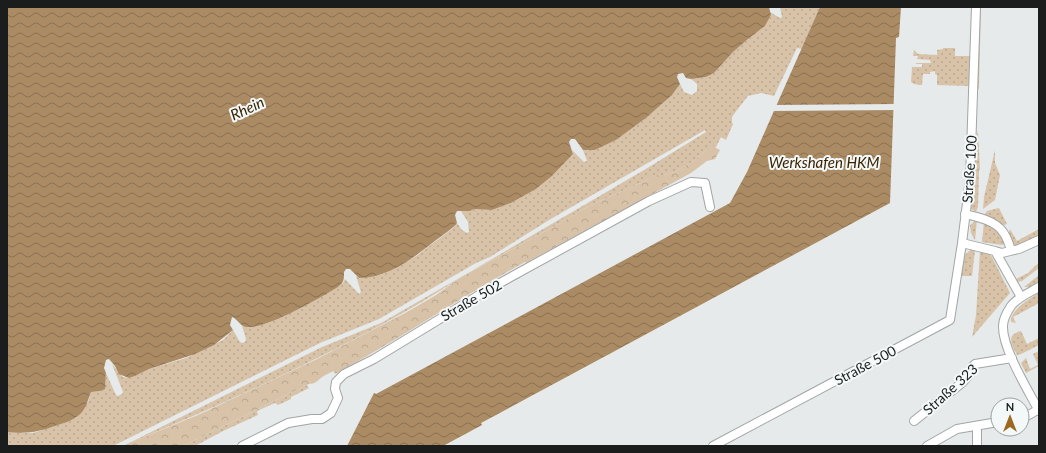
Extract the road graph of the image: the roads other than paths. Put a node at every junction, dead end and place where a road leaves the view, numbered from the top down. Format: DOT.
graph roads {
  1 [pos="976,7"];
  2 [pos="710,207"];
  3 [pos="966,214"];
  4 [pos="1039,240"];
  5 [pos="962,243"];
  6 [pos="1011,250"];
  7 [pos="995,251"];
  8 [pos="1039,287"];
  9 [pos="1021,297"];
  10 [pos="1012,358"];
  11 [pos="1039,410"];
  12 [pos="1030,414"];
  13 [pos="914,421"];
  14 [pos="990,424"];
  15 [pos="977,426"];
  16 [pos="242,446"];
  17 [pos="713,446"];
  18 [pos="927,446"];
  19 [pos="977,446"];
  1 -- 3 [label="street, Straße 100"];
  2 -- 16 [label="street, Straße 502"];
  3 -- 5 [label="street, Straße 100"];
  3 -- 6 [label="street"];
  4 -- 6 [label="street"];
  5 -- 7 [label="street"];
  5 -- 17 [label="street, Straße 500"];
  6 -- 7 [label="street"];
  7 -- 9 [label="street"];
  8 -- 9 [label="street"];
  9 -- 10 [label="street"];
  10 -- 11 [label="street"];
  10 -- 13 [label="street, Straße 323"];
  11 -- 12 [label="street"];
  14 -- 15 [label="street"];
  15 -- 18 [label="street"];
  15 -- 19 [label="street"];
}
